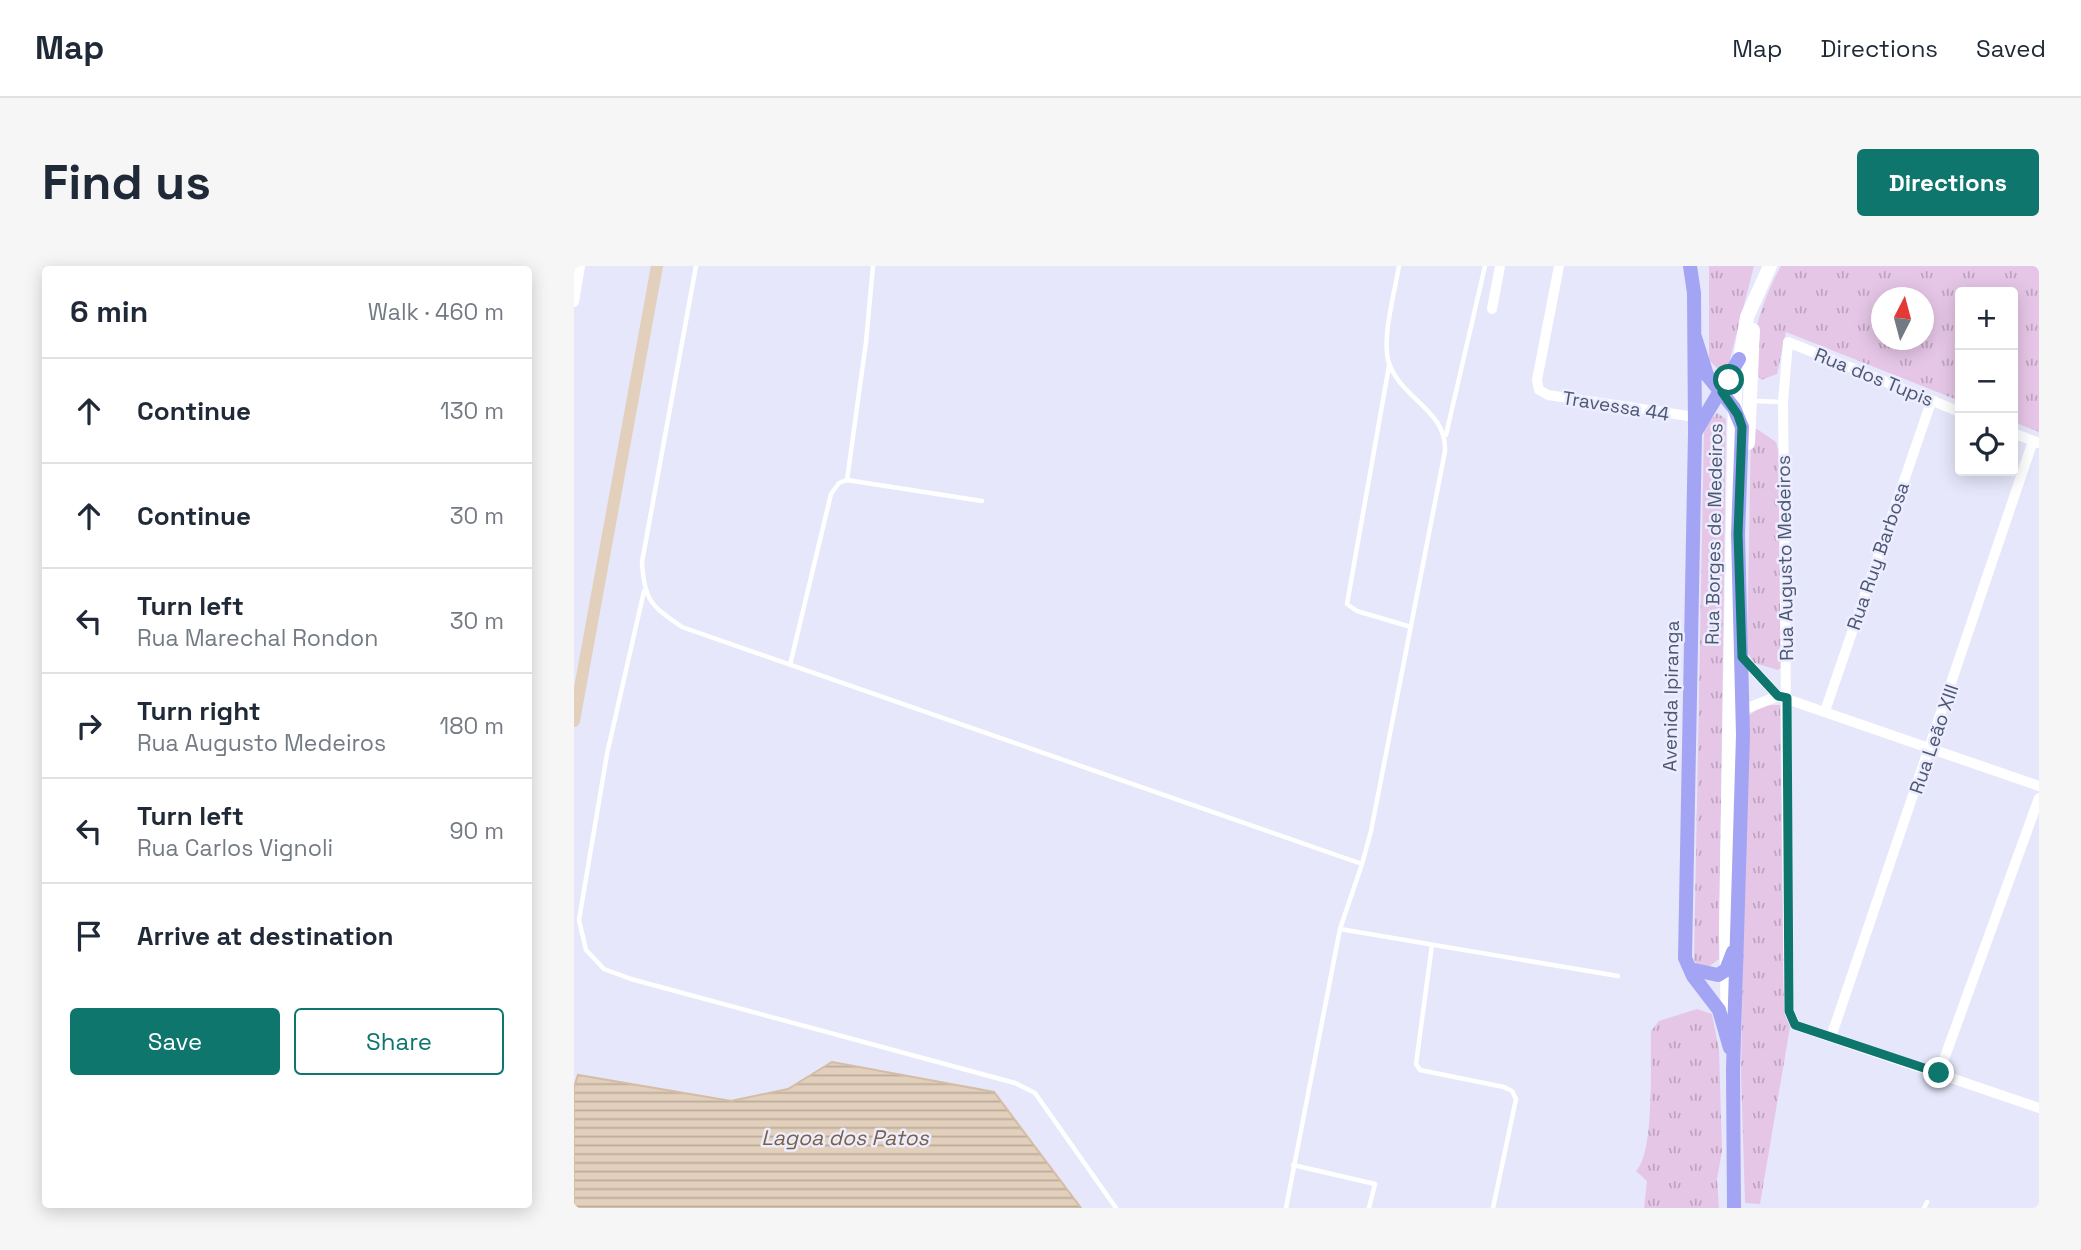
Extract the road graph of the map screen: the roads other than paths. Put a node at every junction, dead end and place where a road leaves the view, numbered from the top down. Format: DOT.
graph roads {
  1 [pos="579,266"];
  2 [pos="696,266"];
  3 [pos="873,266"];
  4 [pos="1399,266"];
  5 [pos="1485,266"];
  6 [pos="1500,266"];
  7 [pos="1559,266"];
  8 [pos="1690,266"];
  9 [pos="1770,266"];
  10 [pos="574,302"];
  11 [pos="1754,304"];
  12 [pos="1492,309"];
  13 [pos="1695,337"];
  14 [pos="1788,342"];
  15 [pos="1739,359"];
  16 [pos="1389,366"];
  17 [pos="1722,392"];
  18 [pos="1756,401"];
  19 [pos="1783,402"];
  20 [pos="1931,402"];
  21 [pos="1734,408"];
  22 [pos="1955,410"];
  23 [pos="1695,417"];
  24 [pos="1695,433"];
  25 [pos="1446,435"];
  26 [pos="2018,435"];
  27 [pos="2036,442"];
  28 [pos="847,481"];
  29 [pos="982,501"];
  30 [pos="644,590"];
  31 [pos="1740,599"];
  32 [pos="1411,627"];
  33 [pos="1742,657"];
  34 [pos="789,665"];
  35 [pos="1782,697"];
  36 [pos="1825,711"];
  37 [pos="1742,714"];
  38 [pos="1931,749"];
  39 [pos="2039,786"];
  40 [pos="2039,798"];
  41 [pos="1362,864"];
  42 [pos="1340,929"];
  43 [pos="1432,945"];
  44 [pos="1690,969"];
  45 [pos="1726,970"];
  46 [pos="1618,976"];
  47 [pos="1831,1037"];
  48 [pos="1729,1043"];
  49 [pos="1733,1070"];
  50 [pos="1939,1073"];
  51 [pos="2039,1108"];
  52 [pos="1293,1165"];
  53 [pos="1927,1202"];
  54 [pos="1116,1208"];
  55 [pos="1286,1208"];
  56 [pos="1369,1208"];
  57 [pos="1493,1208"];
  58 [pos="1734,1208"];
  59 [pos="1924,1208"];
  1 -- 10 [label="street"];
  2 -- 30 [label="lane"];
  3 -- 28 [label="lane"];
  4 -- 16 [label="lane"];
  5 -- 25 [label="lane"];
  6 -- 12 [label="street"];
  7 -- 23 [label="street, Travessa 44"];
  8 -- 13 [label="main road"];
  9 -- 11 [label="main road"];
  11 -- 15 [label="main road, Rua Borges de Medeiros"];
  11 -- 31 [label="main road, Rua Borges de Medeiros"];
  13 -- 17 [label="main road"];
  13 -- 23 [label="main road, Avenida Ipiranga"];
  14 -- 19 [label="street, Rua Augusto Medeiros"];
  14 -- 20 [label="street, Rua dos Tupis"];
  15 -- 17 [label="main road"];
  15 -- 21 [label="main road, Rua Borges de Medeiros"];
  16 -- 25 [label="lane"];
  16 -- 32 [label="lane"];
  17 -- 21 [label="main road"];
  17 -- 24 [label="main road"];
  18 -- 19 [label="lane"];
  19 -- 35 [label="street, Rua Augusto Medeiros"];
  20 -- 22 [label="street, Rua dos Tupis"];
  20 -- 36 [label="street, Rua Ruy Barbosa"];
  21 -- 31 [label="main road"];
  21 -- 45 [label="main road, Rua Borges de Medeiros"];
  23 -- 24 [label="main road, Avenida Ipiranga"];
  24 -- 44 [label="main road, Avenida Ipiranga"];
  25 -- 32 [label="lane"];
  26 -- 27 [label="street"];
  27 -- 38 [label="street, Rua Leão XIII"];
  28 -- 29 [label="lane"];
  28 -- 34 [label="lane"];
  30 -- 34 [label="lane"];
  30 -- 54 [label="lane"];
  31 -- 33 [label="main road, Rua Borges de Medeiros"];
  32 -- 41 [label="lane"];
  33 -- 35 [label="street"];
  33 -- 37 [label="main road, Rua Borges de Medeiros"];
  34 -- 41 [label="lane"];
  35 -- 36 [label="street"];
  35 -- 37 [label="street"];
  35 -- 47 [label="street, Rua Augusto Medeiros"];
  36 -- 38 [label="street"];
  37 -- 45 [label="main road"];
  37 -- 49 [label="main road, Rua Borges de Medeiros"];
  38 -- 39 [label="street"];
  38 -- 47 [label="street, Rua Leão XIII"];
  40 -- 50 [label="street"];
  41 -- 42 [label="lane"];
  42 -- 43 [label="lane"];
  42 -- 52 [label="lane"];
  43 -- 46 [label="lane"];
  43 -- 57 [label="lane"];
  44 -- 45 [label="main road"];
  44 -- 48 [label="main road, Avenida Ipiranga"];
  45 -- 48 [label="main road, Rua Borges de Medeiros"];
  47 -- 50 [label="street"];
  48 -- 49 [label="main road, Rua Borges de Medeiros"];
  49 -- 58 [label="main road, Rua Borges de Medeiros"];
  50 -- 51 [label="street"];
  52 -- 55 [label="lane"];
  52 -- 56 [label="lane"];
  53 -- 59 [label="lane"];
}
